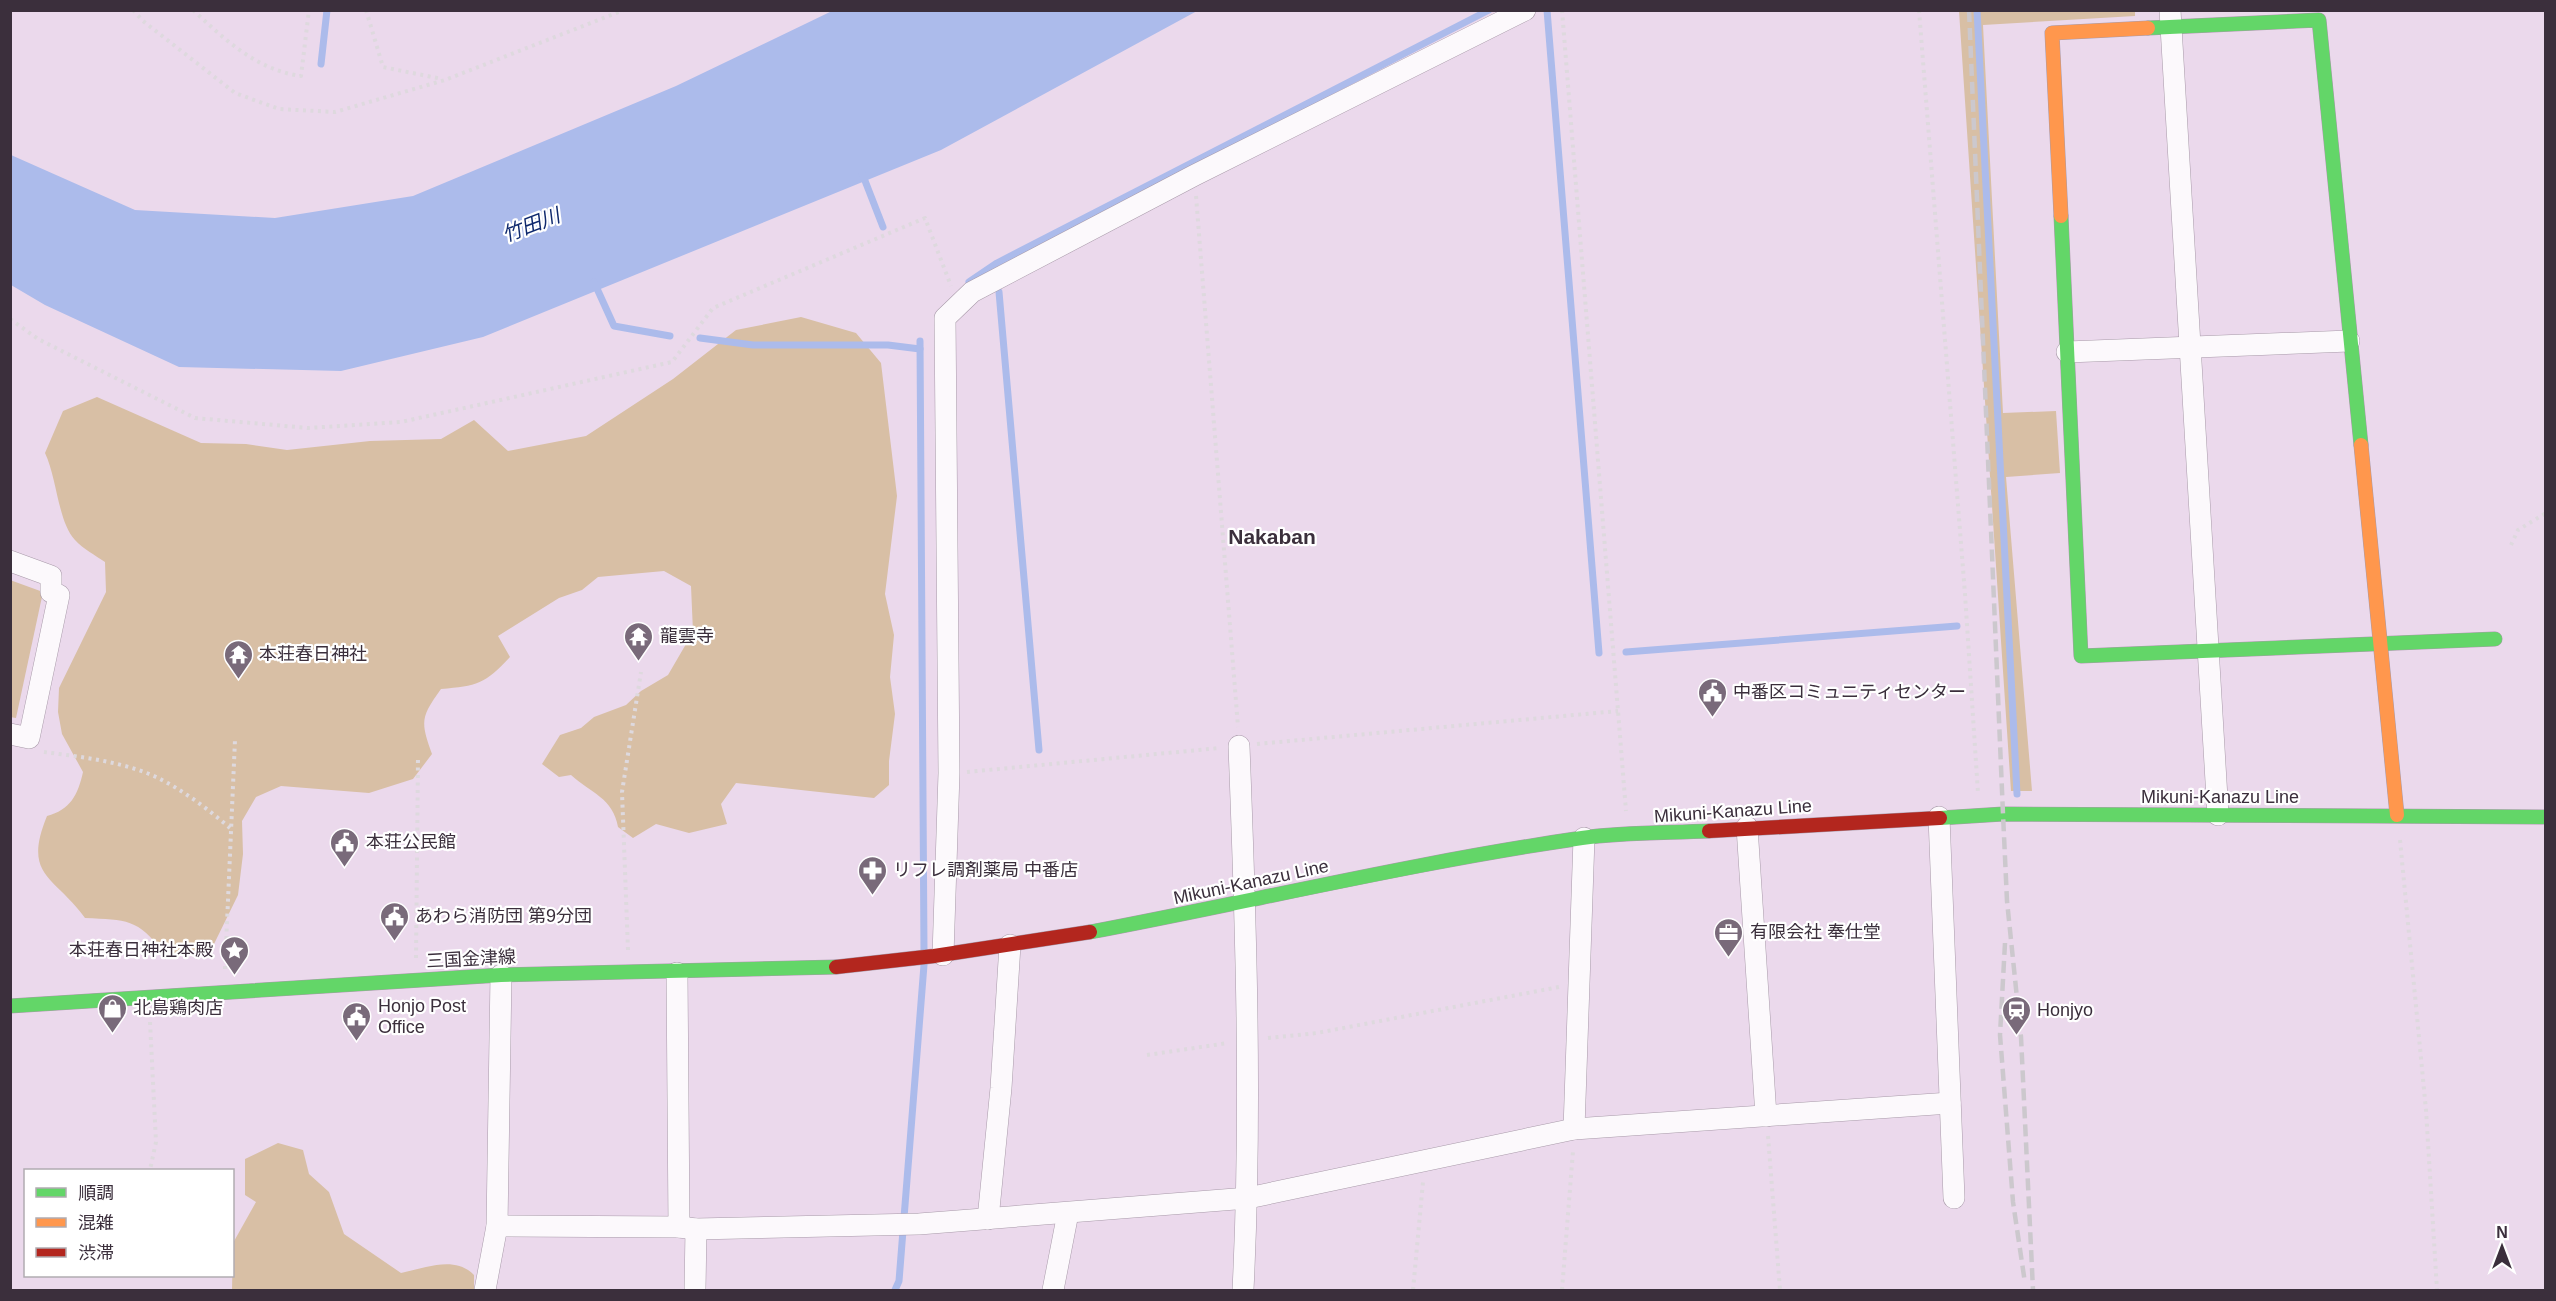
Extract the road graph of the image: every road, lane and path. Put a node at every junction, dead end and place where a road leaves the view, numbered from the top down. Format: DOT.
graph roads {
  1 [pos="133,10"];
  2 [pos="193,10"];
  3 [pos="309,10"];
  4 [pos="366,10"];
  5 [pos="624,10"];
  6 [pos="1525,10"];
  7 [pos="1562,10"];
  8 [pos="1919,10"];
  9 [pos="2171,18"];
  10 [pos="445,80"];
  11 [pos="1195,175"];
  12 [pos="945,318"];
  13 [pos="10,319"];
  14 [pos="2349,341"];
  15 [pos="2191,348"];
  16 [pos="2067,352"];
  17 [pos="2546,513"];
  18 [pos="2511,545"];
  19 [pos="10,561"];
  20 [pos="2495,639"];
  21 [pos="2382,643"];
  22 [pos="2207,653"];
  23 [pos="640,672"];
  24 [pos="1618,711"];
  25 [pos="20,736"];
  26 [pos="235,740"];
  27 [pos="1239,746"];
  28 [pos="418,758"];
  29 [pos="949,773"];
  30 [pos="2397,814"];
  31 [pos="1979,815"];
  32 [pos="2218,815"];
  33 [pos="1939,817"];
  34 [pos="2546,817"];
  35 [pos="1747,827"];
  36 [pos="231,829"];
  37 [pos="1628,836"];
  38 [pos="1584,838"];
  39 [pos="1245,903"];
  40 [pos="1010,945"];
  41 [pos="938,956"];
  42 [pos="629,972"];
  43 [pos="676,973"];
  44 [pos="501,975"];
  45 [pos="416,980"];
  46 [pos="1580,984"];
  47 [pos="224,994"];
  48 [pos="149,997"];
  49 [pos="10,1006"];
  50 [pos="1248,1040"];
  51 [pos="1147,1055"];
  52 [pos="1950,1103"];
  53 [pos="1766,1116"];
  54 [pos="1574,1130"];
  55 [pos="1425,1161"];
  56 [pos="150,1169"];
  57 [pos="1248,1198"];
  58 [pos="1954,1198"];
  59 [pos="1068,1213"];
  60 [pos="988,1219"];
  61 [pos="497,1226"];
  62 [pos="687,1228"];
  63 [pos="485,1290"];
  64 [pos="694,1290"];
  65 [pos="1053,1290"];
  66 [pos="1243,1290"];
  67 [pos="1413,1290"];
  68 [pos="1562,1290"];
  69 [pos="1780,1290"];
  70 [pos="2437,1290"];
  1 -- 10 [label="path"];
  2 -- 3 [label="path"];
  4 -- 10 [label="path"];
  5 -- 10 [label="path"];
  6 -- 11 [label="street"];
  7 -- 24 [label="path"];
  8 -- 31 [label="path"];
  9 -- 14 [label="main road"];
  9 -- 15 [label="street"];
  9 -- 16 [label="main road"];
  11 -- 12 [label="street"];
  11 -- 27 [label="path"];
  12 -- 13 [label="path"];
  12 -- 29 [label="street"];
  14 -- 15 [label="street"];
  14 -- 21 [label="main road"];
  15 -- 16 [label="street"];
  15 -- 22 [label="street"];
  16 -- 22 [label="main road"];
  17 -- 18 [label="path"];
  19 -- 25 [label="street"];
  20 -- 21 [label="main road"];
  21 -- 22 [label="main road"];
  21 -- 30 [label="main road"];
  22 -- 32 [label="street"];
  23 -- 42 [label="path"];
  24 -- 27 [label="path"];
  24 -- 37 [label="path"];
  25 -- 36 [label="path"];
  26 -- 36 [label="path"];
  27 -- 29 [label="path"];
  27 -- 39 [label="street"];
  28 -- 45 [label="path"];
  29 -- 41 [label="street"];
  30 -- 32 [label="main road, Mikuni-Kanazu Line"];
  30 -- 34 [label="main road, Mikuni-Kanazu Line"];
  30 -- 70 [label="path"];
  31 -- 32 [label="main road, Mikuni-Kanazu Line"];
  31 -- 33 [label="main road, Mikuni-Kanazu Line"];
  33 -- 35 [label="main road, Mikuni-Kanazu Line"];
  33 -- 52 [label="street"];
  35 -- 37 [label="main road, Mikuni-Kanazu Line"];
  35 -- 53 [label="street"];
  36 -- 47 [label="path"];
  37 -- 38 [label="main road, Mikuni-Kanazu Line"];
  38 -- 39 [label="main road, Mikuni-Kanazu Line"];
  38 -- 46 [label="street"];
  39 -- 40 [label="main road, Mikuni-Kanazu Line"];
  39 -- 50 [label="street"];
  40 -- 41 [label="main road, Mikuni-Kanazu Line"];
  40 -- 60 [label="street"];
  41 -- 43 [label="main road, 三国金津線"];
  42 -- 43 [label="main road, 三国金津線"];
  42 -- 44 [label="main road, 三国金津線"];
  43 -- 62 [label="street"];
  44 -- 45 [label="main road, 三国金津線"];
  44 -- 61 [label="street"];
  45 -- 47 [label="main road, 三国金津線"];
  46 -- 50 [label="path"];
  46 -- 54 [label="street"];
  47 -- 48 [label="main road, 三国金津線"];
  48 -- 49 [label="main road, 三国金津線"];
  48 -- 56 [label="path"];
  50 -- 51 [label="path"];
  50 -- 57 [label="street"];
  52 -- 53 [label="street"];
  52 -- 58 [label="street"];
  53 -- 54 [label="street"];
  53 -- 69 [label="path"];
  54 -- 55 [label="street"];
  54 -- 68 [label="path"];
  55 -- 57 [label="street"];
  55 -- 67 [label="path"];
  57 -- 59 [label="street"];
  57 -- 66 [label="street"];
  59 -- 60 [label="street"];
  59 -- 65 [label="street"];
  60 -- 62 [label="street"];
  61 -- 62 [label="street"];
  61 -- 63 [label="street"];
  62 -- 64 [label="street"];
}
